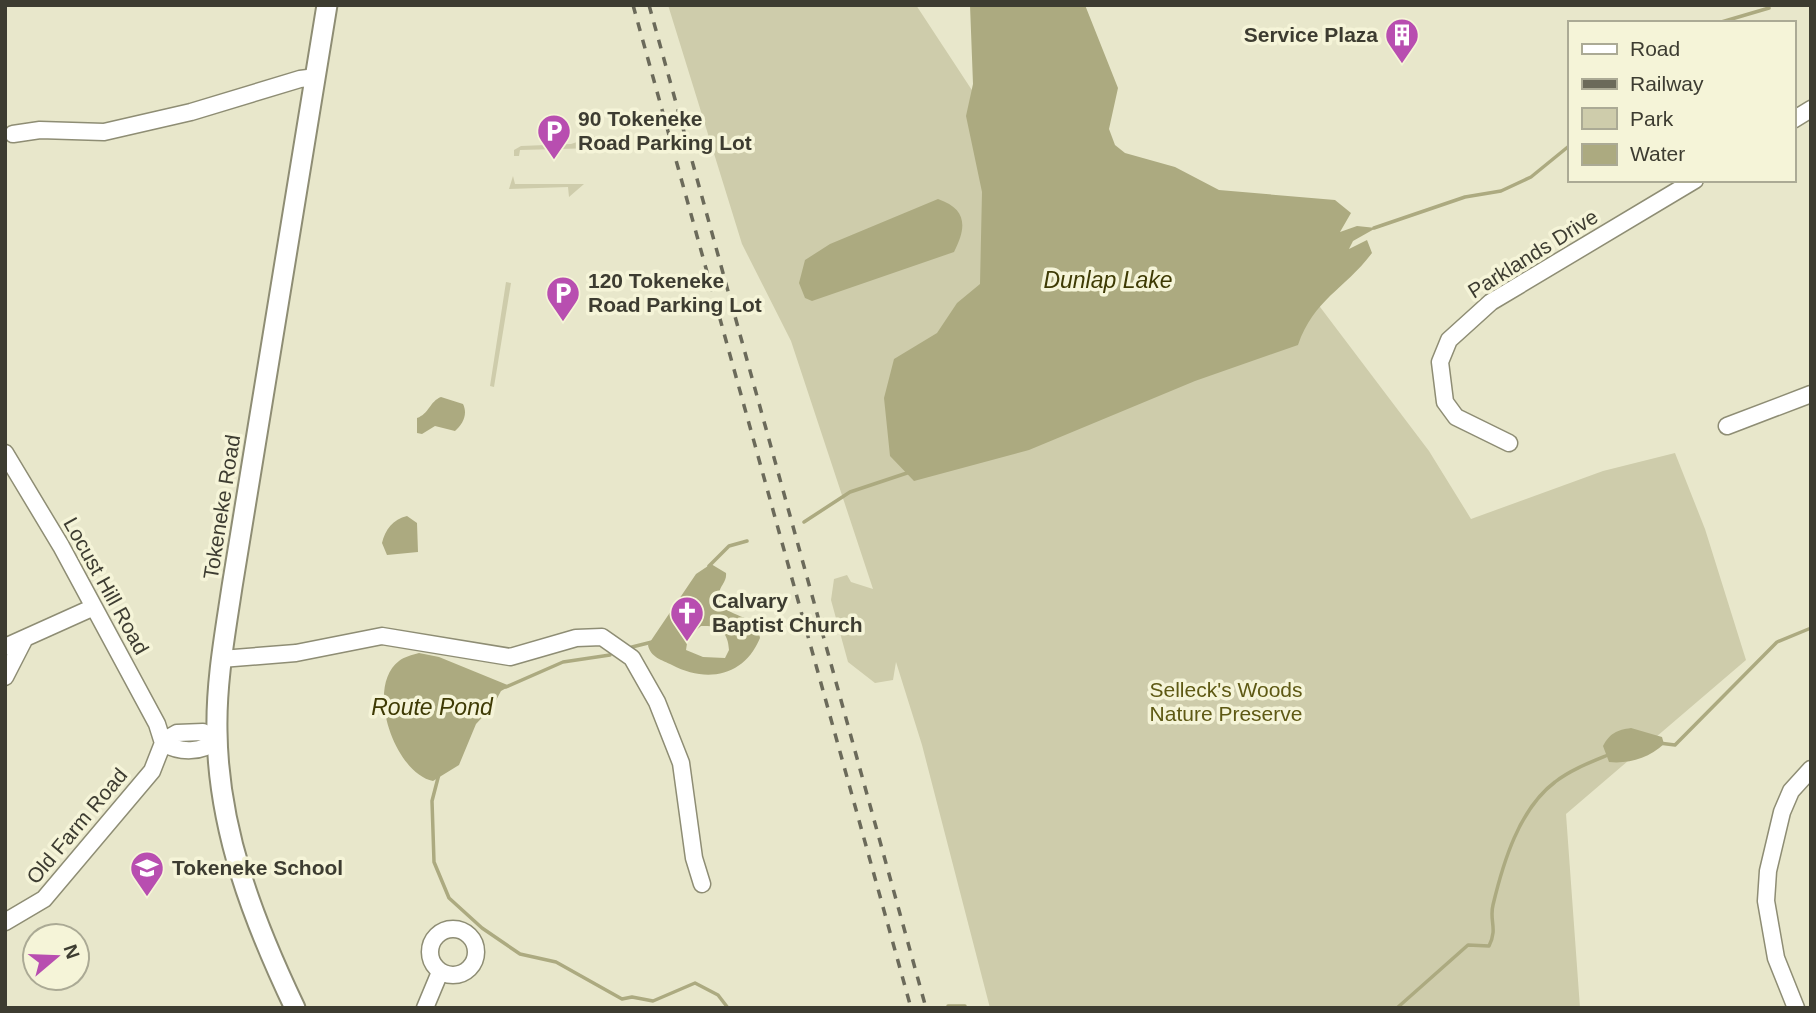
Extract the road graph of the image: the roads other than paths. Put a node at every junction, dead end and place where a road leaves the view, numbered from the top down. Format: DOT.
graph roads {
  1 [pos="327,5"];
  2 [pos="316,77"];
  3 [pos="1811,109"];
  4 [pos="1795,119"];
  5 [pos="12,134"];
  6 [pos="1692,182"];
  7 [pos="1811,394"];
  8 [pos="1727,426"];
  9 [pos="1509,443"];
  10 [pos="5,453"];
  11 [pos="94,607"];
  12 [pos="24,638"];
  13 [pos="5,647"];
  14 [pos="221,659"];
  15 [pos="5,677"];
  16 [pos="217,740"];
  17 [pos="163,743"];
  18 [pos="1811,769"];
  19 [pos="702,884"];
  20 [pos="5,922"];
  21 [pos="440,972"];
  22 [pos="295,1008"];
  23 [pos="425,1008"];
  24 [pos="1796,1008"];
  1 -- 2 [label="main road, Tokeneke Road"];
  2 -- 5 [label="street"];
  2 -- 14 [label="main road, Tokeneke Road"];
  3 -- 4 [label="street"];
  6 -- 9 [label="street, Parklands Drive"];
  7 -- 8 [label="street"];
  10 -- 11 [label="street, Locust Hill Road"];
  11 -- 12 [label="street"];
  11 -- 17 [label="street, Locust Hill Road"];
  12 -- 13 [label="street"];
  12 -- 15 [label="street"];
  14 -- 16 [label="main road, Tokeneke Road"];
  14 -- 19 [label="street"];
  16 -- 17 [label="street"];
  16 -- 22 [label="main road, Tokeneke Road"];
  17 -- 20 [label="street, Old Farm Road"];
  18 -- 24 [label="street"];
  21 -- 23 [label="street"];
}
